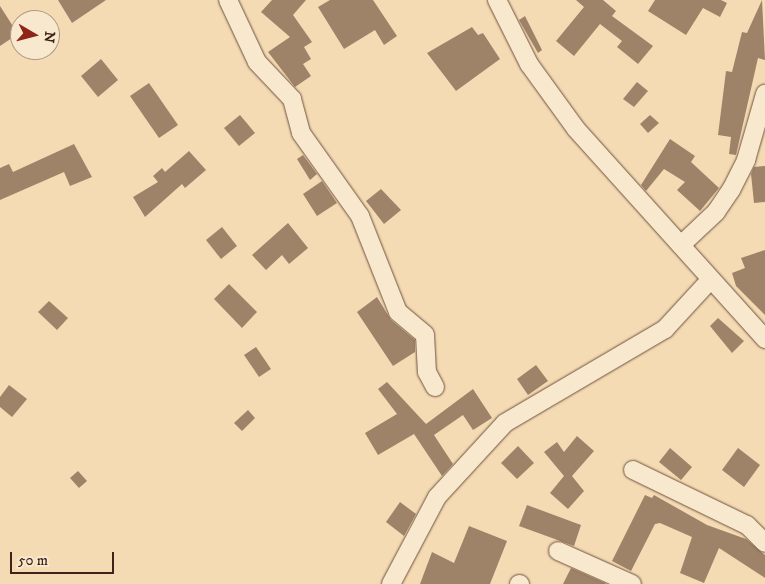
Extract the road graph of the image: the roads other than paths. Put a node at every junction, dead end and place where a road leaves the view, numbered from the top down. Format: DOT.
graph roads {
  1 [pos="228,0"];
  2 [pos="497,0"];
  3 [pos="765,94"];
  4 [pos="681,245"];
  5 [pos="710,280"];
  6 [pos="765,339"];
  7 [pos="435,387"];
  8 [pos="633,470"];
  9 [pos="765,543"];
  10 [pos="558,552"];
  11 [pos="391,584"];
  12 [pos="632,584"];
  1 -- 7 [label="street"];
  2 -- 4 [label="street"];
  3 -- 4 [label="street"];
  4 -- 5 [label="street"];
  5 -- 6 [label="street"];
  5 -- 11 [label="street"];
  8 -- 9 [label="street"];
  10 -- 12 [label="street"];
}
